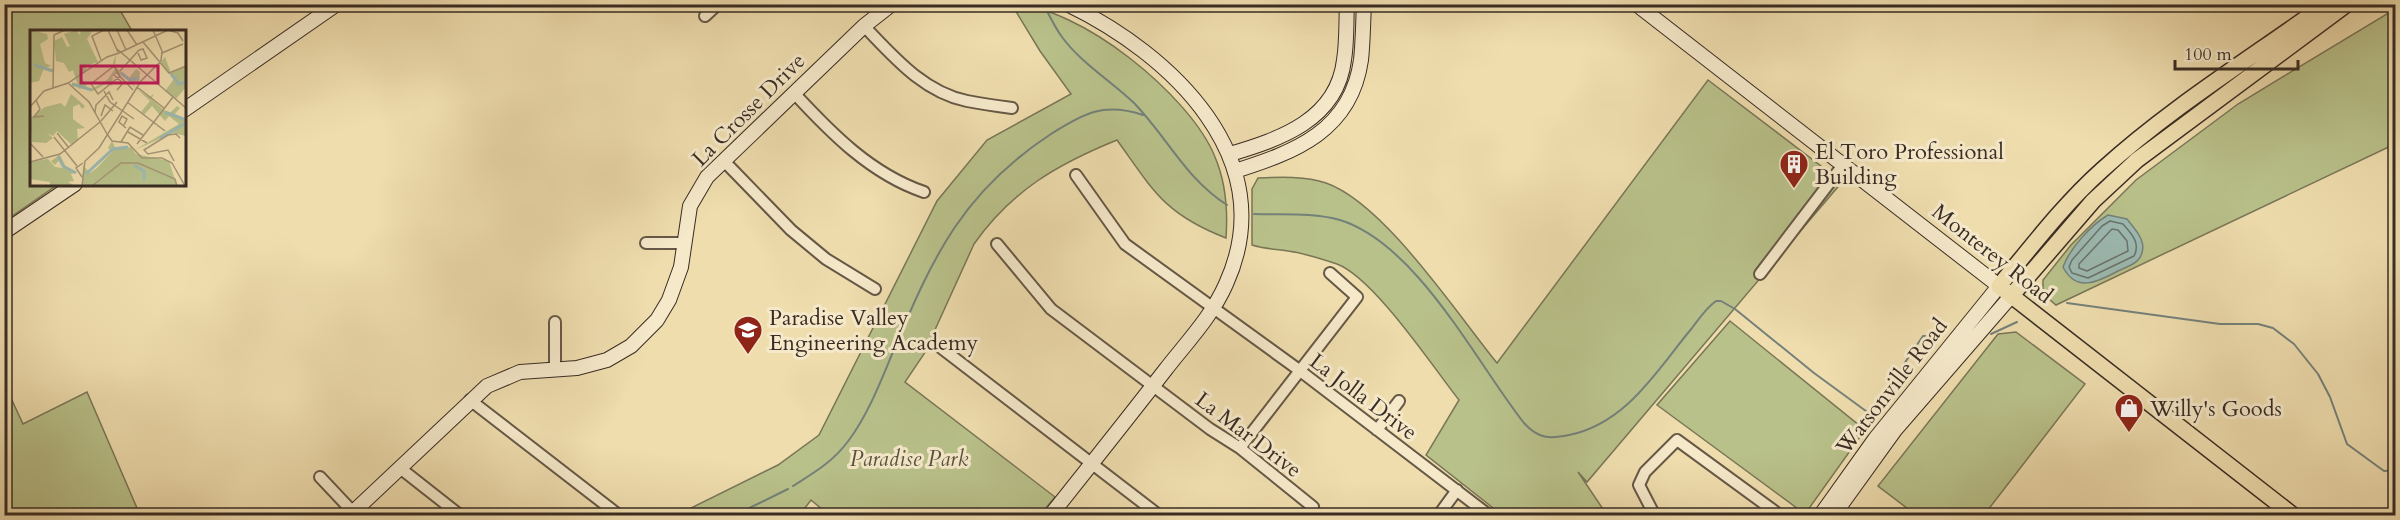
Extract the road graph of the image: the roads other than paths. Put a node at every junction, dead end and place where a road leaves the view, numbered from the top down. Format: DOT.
graph roads {
  1 [pos="337,4"];
  2 [pos="718,4"];
  3 [pos="892,4"];
  4 [pos="1067,4"];
  5 [pos="1347,4"];
  6 [pos="1364,4"];
  7 [pos="1636,4"];
  8 [pos="2326,4"];
  9 [pos="2347,4"];
  10 [pos="705,16"];
  11 [pos="864,26"];
  12 [pos="794,93"];
  13 [pos="1012,108"];
  14 [pos="186,109"];
  15 [pos="1230,154"];
  16 [pos="724,161"];
  17 [pos="1843,165"];
  18 [pos="1235,171"];
  19 [pos="1076,175"];
  20 [pos="72,186"];
  21 [pos="924,192"];
  22 [pos="4,232"];
  23 [pos="646,243"];
  24 [pos="683,243"];
  25 [pos="997,244"];
  26 [pos="1330,273"];
  27 [pos="1760,274"];
  28 [pos="874,289"];
  29 [pos="2006,290"];
  30 [pos="1213,309"];
  31 [pos="555,322"];
  32 [pos="940,347"];
  33 [pos="555,368"];
  34 [pos="1299,370"];
  35 [pos="1152,387"];
  36 [pos="470,400"];
  37 [pos="1399,401"];
  38 [pos="1377,430"];
  39 [pos="1240,448"];
  40 [pos="1092,462"];
  41 [pos="400,468"];
  42 [pos="320,477"];
  43 [pos="1456,490"];
  44 [pos="351,514"];
  45 [pos="460,516"];
  46 [pos="620,516"];
  47 [pos="1050,516"];
  48 [pos="1160,516"];
  49 [pos="1309,516"];
  50 [pos="1438,516"];
  51 [pos="1490,516"];
  52 [pos="1654,516"];
  53 [pos="1781,516"];
  54 [pos="1820,516"];
  55 [pos="1833,516"];
  56 [pos="2294,516"];
  1 -- 14 [label="street"];
  2 -- 10 [label="street"];
  3 -- 11 [label="street, La Crosse Drive"];
  4 -- 15 [label="street"];
  5 -- 15 [label="street"];
  6 -- 18 [label="street"];
  7 -- 17 [label="street, Monterey Road"];
  8 -- 29 [label="main road"];
  9 -- 29 [label="main road"];
  11 -- 12 [label="street, La Crosse Drive"];
  11 -- 13 [label="street"];
  12 -- 16 [label="street, La Crosse Drive"];
  12 -- 21 [label="street"];
  15 -- 18 [label="street"];
  16 -- 24 [label="street, La Crosse Drive"];
  16 -- 28 [label="street"];
  17 -- 27 [label="street"];
  17 -- 29 [label="street, Monterey Road"];
  18 -- 30 [label="street"];
  19 -- 30 [label="street, La Jolla Drive"];
  20 -- 22 [label="street"];
  23 -- 24 [label="street"];
  24 -- 33 [label="street, La Crosse Drive"];
  25 -- 35 [label="street, La Mar Drive"];
  26 -- 34 [label="street"];
  29 -- 54 [label="street, Watsonville Road"];
  29 -- 55 [label="street, Watsonville Road"];
  29 -- 56 [label="main road, Monterey Road"];
  30 -- 34 [label="street, La Jolla Drive"];
  30 -- 35 [label="street"];
  31 -- 33 [label="street"];
  32 -- 40 [label="street"];
  33 -- 36 [label="street, La Crosse Drive"];
  34 -- 38 [label="street, La Jolla Drive"];
  34 -- 39 [label="street"];
  35 -- 39 [label="street, La Mar Drive"];
  35 -- 40 [label="street"];
  36 -- 41 [label="street, La Crosse Drive"];
  36 -- 46 [label="street"];
  37 -- 38 [label="street"];
  38 -- 43 [label="street, La Jolla Drive"];
  39 -- 49 [label="street, La Mar Drive"];
  40 -- 47 [label="street"];
  40 -- 48 [label="street"];
  41 -- 44 [label="street, La Crosse Drive"];
  41 -- 45 [label="street"];
  42 -- 44 [label="street"];
  43 -- 50 [label="street"];
  43 -- 51 [label="street, La Jolla Drive"];
  52 -- 53 [label="street"];
}
